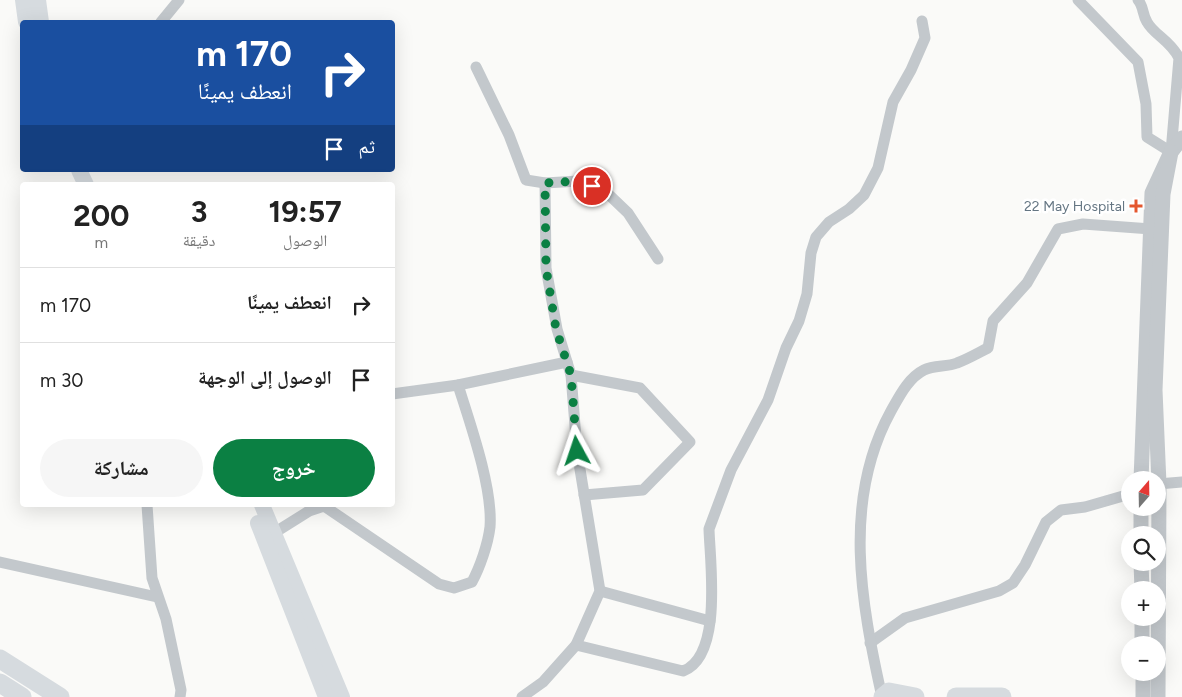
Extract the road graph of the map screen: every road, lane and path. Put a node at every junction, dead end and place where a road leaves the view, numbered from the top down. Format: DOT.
graph roads {
  1 [pos="23,0"];
  2 [pos="38,0"];
  3 [pos="179,0"];
  4 [pos="1078,0"];
  5 [pos="1138,0"];
  6 [pos="26,20"];
  7 [pos="41,20"];
  8 [pos="163,20"];
  9 [pos="922,21"];
  10 [pos="476,66"];
  11 [pos="1182,138"];
  12 [pos="1171,152"];
  13 [pos="545,183"];
  14 [pos="1151,229"];
  15 [pos="658,259"];
  16 [pos="567,362"];
  17 [pos="571,375"];
  18 [pos="458,385"];
  19 [pos="395,394"];
  20 [pos="1141,471"];
  21 [pos="1158,471"];
  22 [pos="1182,482"];
  23 [pos="1166,483"];
  24 [pos="584,495"];
  25 [pos="1121,497"];
  26 [pos="147,507"];
  27 [pos="252,507"];
  28 [pos="263,507"];
  29 [pos="321,507"];
  30 [pos="325,507"];
  31 [pos="1158,516"];
  32 [pos="274,533"];
  33 [pos="0,562"];
  34 [pos="600,590"];
  35 [pos="157,597"];
  36 [pos="710,621"];
  37 [pos="870,644"];
  38 [pos="576,645"];
  39 [pos="0,659"];
  40 [pos="1143,681"];
  41 [pos="0,683"];
  42 [pos="22,697"];
  43 [pos="60,697"];
  44 [pos="180,697"];
  45 [pos="326,697"];
  46 [pos="342,697"];
  47 [pos="522,697"];
  48 [pos="882,697"];
  49 [pos="915,697"];
  50 [pos="956,697"];
  51 [pos="1002,697"];
  52 [pos="1144,697"];
  53 [pos="1158,697"];
  1 -- 6 [label="main road"];
  2 -- 7 [label="main road"];
  3 -- 8 [label="street"];
  4 -- 12 [label="street"];
  5 -- 12 [label="street"];
  9 -- 36 [label="street"];
  10 -- 13 [label="street"];
  11 -- 12 [label="street"];
  12 -- 14 [label="street"];
  12 -- 21 [label="street"];
  13 -- 15 [label="street"];
  13 -- 16 [label="street"];
  14 -- 20 [label="street"];
  14 -- 37 [label="street"];
  16 -- 17 [label="street"];
  16 -- 18 [label="street"];
  17 -- 24 [label="street"];
  17 -- 24 [label="street"];
  18 -- 19 [label="street"];
  18 -- 30 [label="street"];
  22 -- 23 [label="street"];
  24 -- 34 [label="street"];
  25 -- 37 [label="street"];
  26 -- 35 [label="street"];
  27 -- 45 [label="main road"];
  28 -- 32 [label="main road"];
  29 -- 32 [label="street"];
  31 -- 53 [label="street"];
  32 -- 46 [label="main road"];
  33 -- 35 [label="street"];
  34 -- 36 [label="street"];
  34 -- 38 [label="street"];
  35 -- 44 [label="street"];
  36 -- 38 [label="street"];
  37 -- 48 [label="street"];
  38 -- 47 [label="street"];
  39 -- 43 [label="main road"];
  40 -- 52 [label="street"];
  41 -- 42 [label="main road"];
  48 -- 49 [label="main road"];
  50 -- 51 [label="main road"];
}
